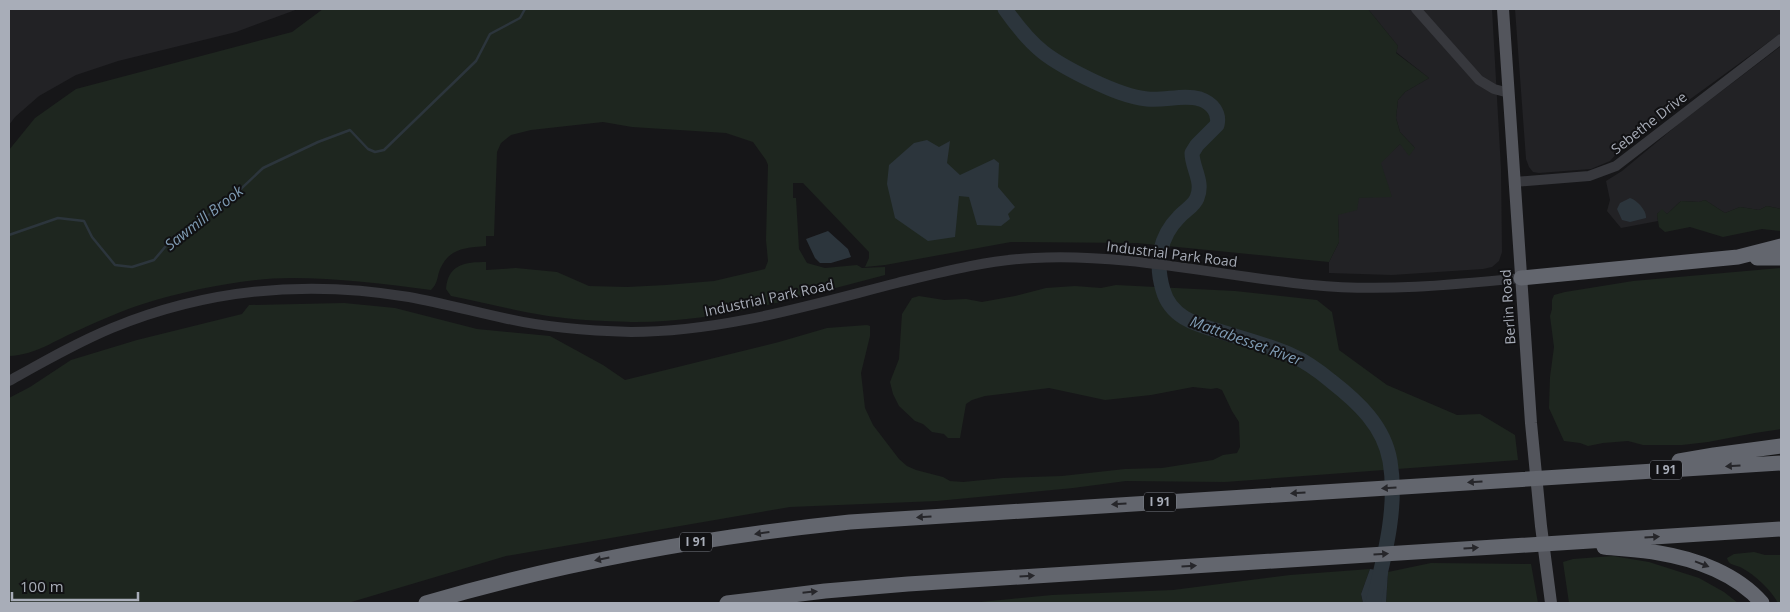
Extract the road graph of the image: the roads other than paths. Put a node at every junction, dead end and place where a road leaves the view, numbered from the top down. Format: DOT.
graph roads {
  1 [pos="1416,9"];
  2 [pos="1503,9"];
  3 [pos="1781,39"];
  4 [pos="1509,93"];
  5 [pos="1515,182"];
  6 [pos="1781,246"];
  7 [pos="1738,257"];
  8 [pos="1781,258"];
  9 [pos="1521,278"];
  10 [pos="9,381"];
  11 [pos="1781,446"];
  12 [pos="1781,463"];
  13 [pos="1620,473"];
  14 [pos="1781,529"];
  15 [pos="1563,542"];
  16 [pos="426,603"];
  17 [pos="727,603"];
  18 [pos="1551,603"];
  19 [pos="1762,603"];
  1 -- 4 [label="street"];
  2 -- 4 [label="main road, Berlin Road"];
  3 -- 5 [label="street, Sebethe Drive"];
  4 -- 5 [label="main road, Berlin Road"];
  5 -- 9 [label="main road, Berlin Road"];
  6 -- 7 [label="highway"];
  7 -- 8 [label="highway"];
  7 -- 9 [label="highway"];
  9 -- 10 [label="street, Industrial Park Road"];
  9 -- 18 [label="main road, Berlin Road"];
  11 -- 13 [label="highway"];
  12 -- 13 [label="highway, I 91, one-way"];
  13 -- 16 [label="highway, I 91, one-way"];
  15 -- 14 [label="highway, one-way"];
  17 -- 15 [label="highway, one-way"];
  15 -- 19 [label="highway, one-way"];
}
